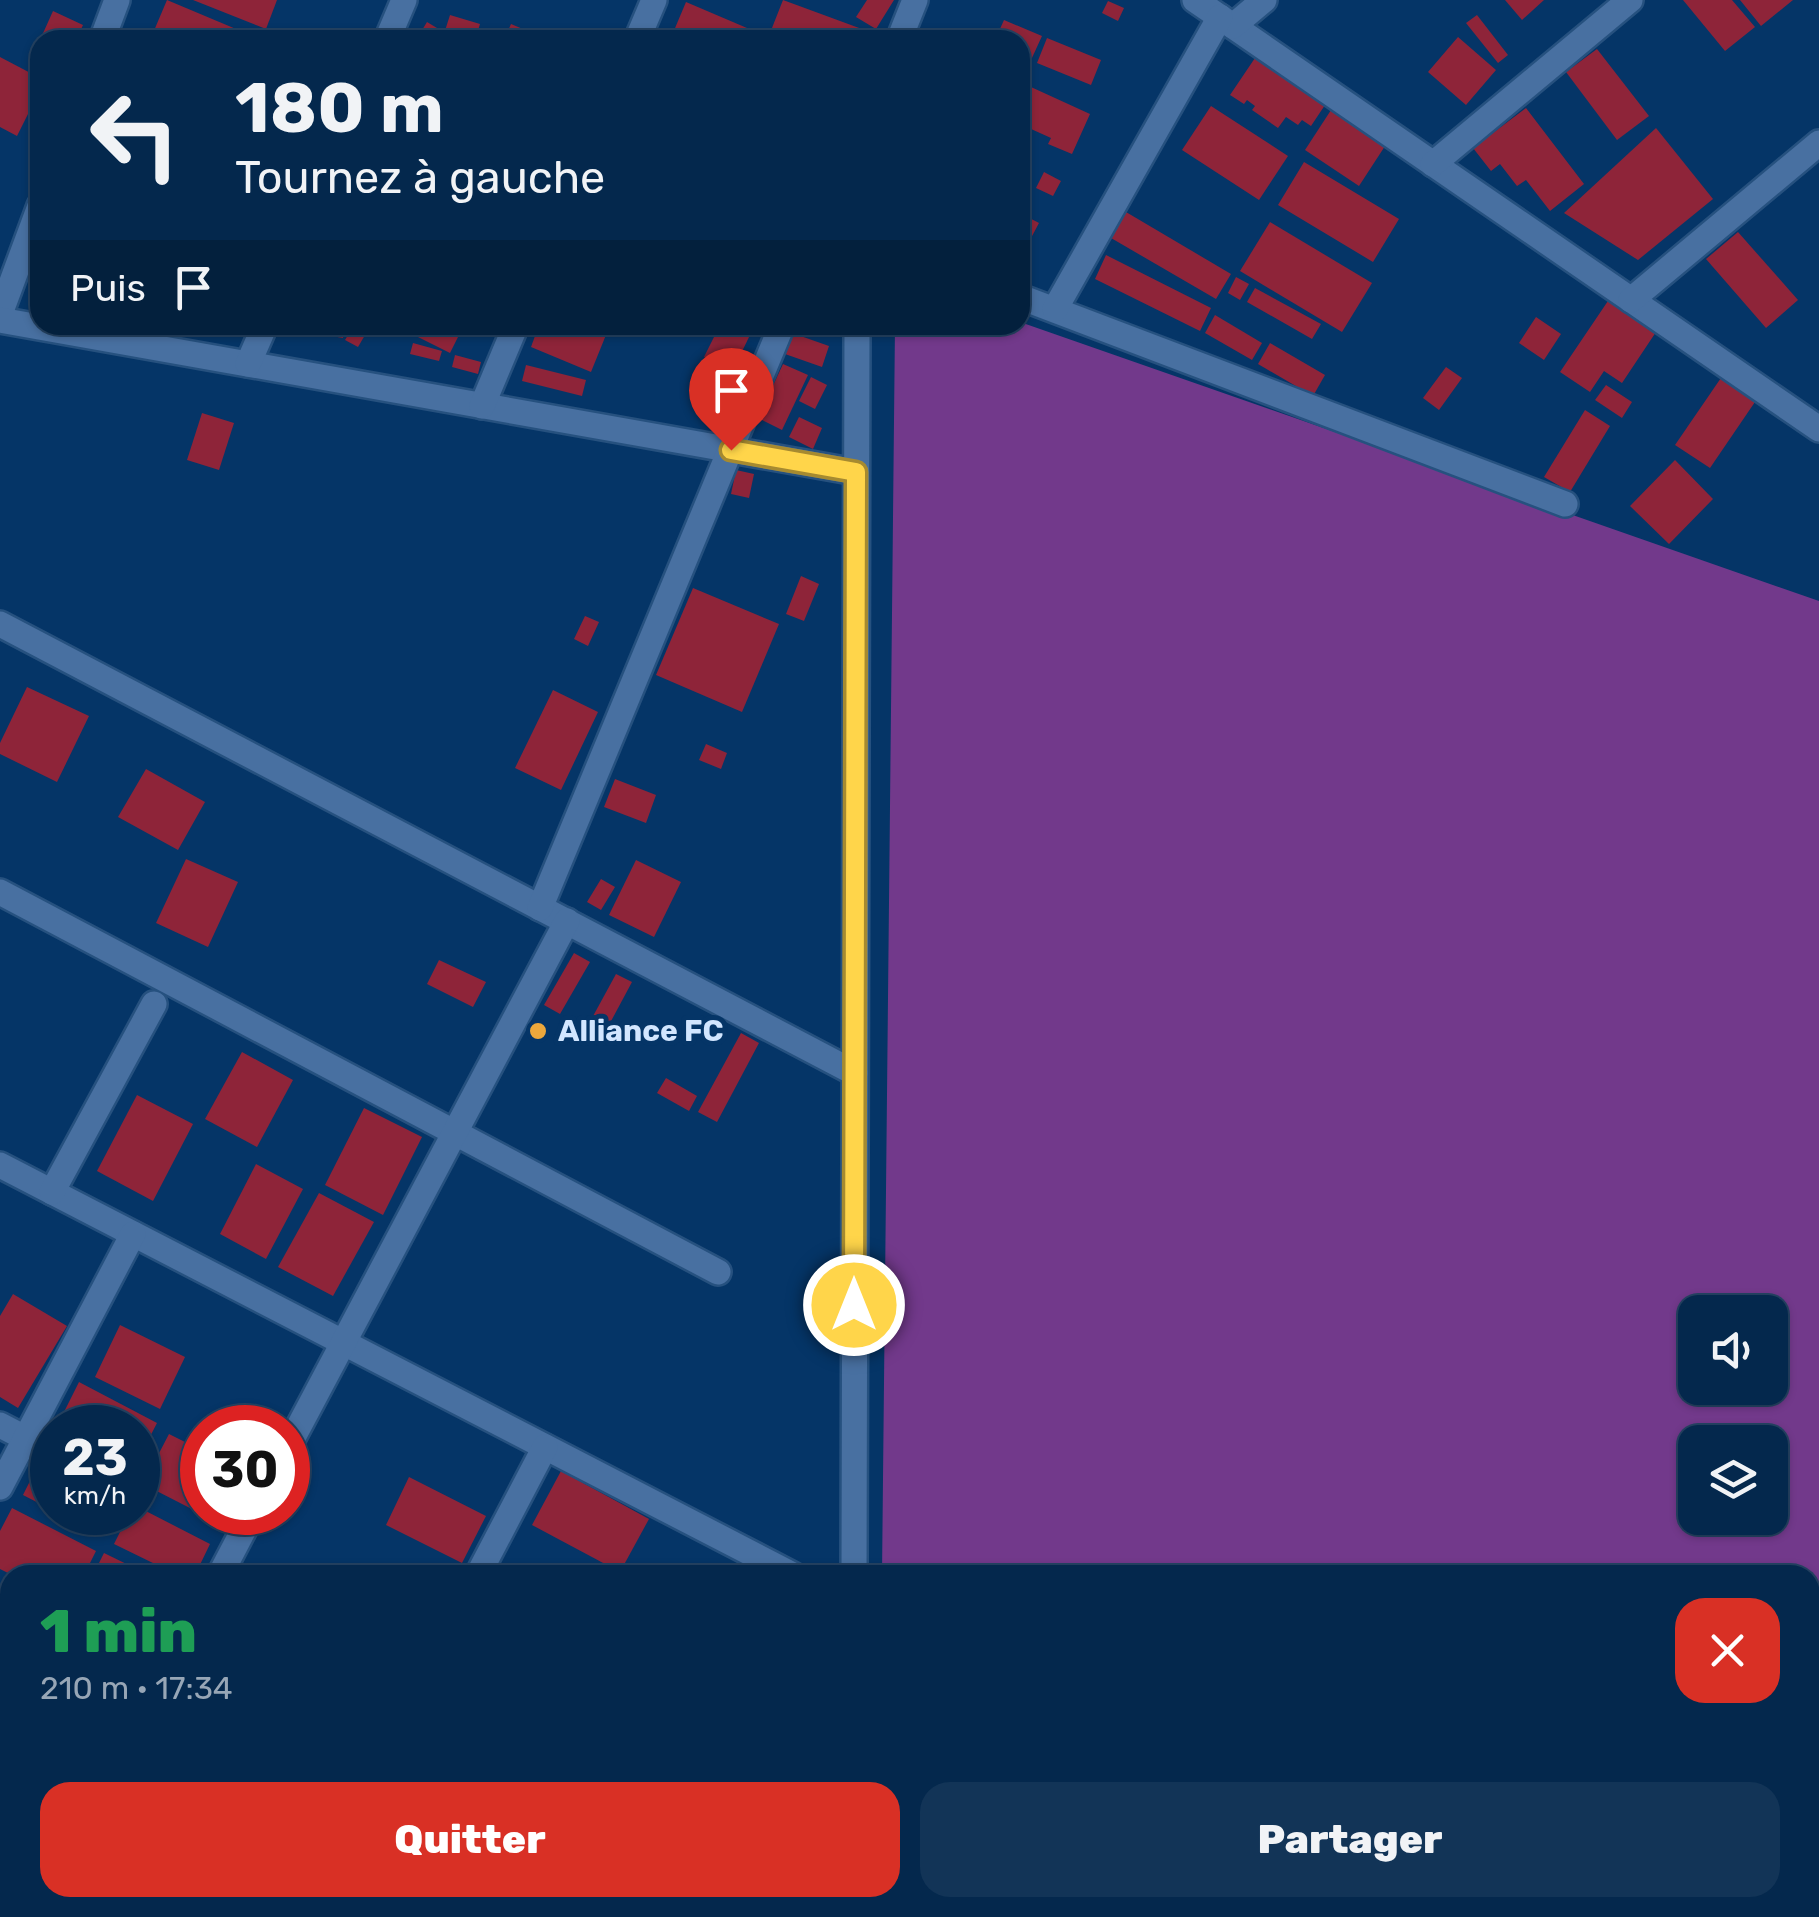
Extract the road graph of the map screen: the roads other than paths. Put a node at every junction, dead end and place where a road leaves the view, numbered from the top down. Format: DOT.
graph roads {
  1 [pos="117,0"];
  2 [pos="404,0"];
  3 [pos="654,0"];
  4 [pos="915,0"];
  5 [pos="1195,0"];
  6 [pos="1264,0"];
  7 [pos="1630,0"];
  8 [pos="1226,22"];
  9 [pos="106,30"];
  10 [pos="391,30"];
  11 [pos="641,30"];
  12 [pos="902,30"];
  13 [pos="1819,143"];
  14 [pos="1432,164"];
  15 [pos="30,234"];
  16 [pos="1030,300"];
  17 [pos="1631,300"];
  18 [pos="1055,309"];
  19 [pos="0,317"];
  20 [pos="30,323"];
  21 [pos="95,335"];
  22 [pos="261,335"];
  23 [pos="512,335"];
  24 [pos="778,335"];
  25 [pos="857,335"];
  26 [pos="248,364"];
  27 [pos="482,406"];
  28 [pos="1819,429"];
  29 [pos="731,450"];
  30 [pos="856,472"];
  31 [pos="1565,504"];
  32 [pos="0,624"];
  33 [pos="0,892"];
  34 [pos="540,908"];
  35 [pos="567,922"];
  36 [pos="154,1004"];
  37 [pos="855,1073"];
  38 [pos="454,1132"];
  39 [pos="0,1166"];
  40 [pos="52,1192"];
  41 [pos="133,1234"];
  42 [pos="718,1272"];
  43 [pos="342,1342"];
  44 [pos="310,1405"];
  45 [pos="0,1425"];
  46 [pos="25,1438"];
  47 [pos="545,1447"];
  48 [pos="0,1487"];
  49 [pos="241,1535"];
  50 [pos="744,1564"];
  51 [pos="225,1565"];
  52 [pos="483,1565"];
  53 [pos="854,1565"];
  1 -- 9 [label="street"];
  2 -- 10 [label="street"];
  3 -- 11 [label="street"];
  4 -- 12 [label="street"];
  5 -- 8 [label="street"];
  6 -- 8 [label="street"];
  7 -- 14 [label="street"];
  8 -- 14 [label="street"];
  8 -- 18 [label="street"];
  13 -- 17 [label="street"];
  14 -- 17 [label="street"];
  15 -- 19 [label="street"];
  16 -- 18 [label="street"];
  17 -- 28 [label="street"];
  18 -- 31 [label="street"];
  19 -- 20 [label="street"];
  21 -- 26 [label="street"];
  22 -- 26 [label="street"];
  23 -- 27 [label="street"];
  24 -- 29 [label="street"];
  25 -- 30 [label="street"];
  26 -- 27 [label="street"];
  27 -- 29 [label="street"];
  29 -- 30 [label="street"];
  29 -- 34 [label="street"];
  30 -- 37 [label="street"];
  32 -- 34 [label="street"];
  33 -- 38 [label="street"];
  34 -- 35 [label="street"];
  35 -- 37 [label="street"];
  35 -- 38 [label="street"];
  36 -- 40 [label="street"];
  37 -- 53 [label="street"];
  38 -- 42 [label="street"];
  38 -- 43 [label="street"];
  39 -- 40 [label="street"];
  40 -- 41 [label="street"];
  41 -- 43 [label="street"];
  41 -- 46 [label="street"];
  43 -- 44 [label="street"];
  43 -- 47 [label="street"];
  45 -- 46 [label="street"];
  46 -- 48 [label="street"];
  47 -- 50 [label="street"];
  47 -- 52 [label="street"];
  49 -- 51 [label="street"];
}
